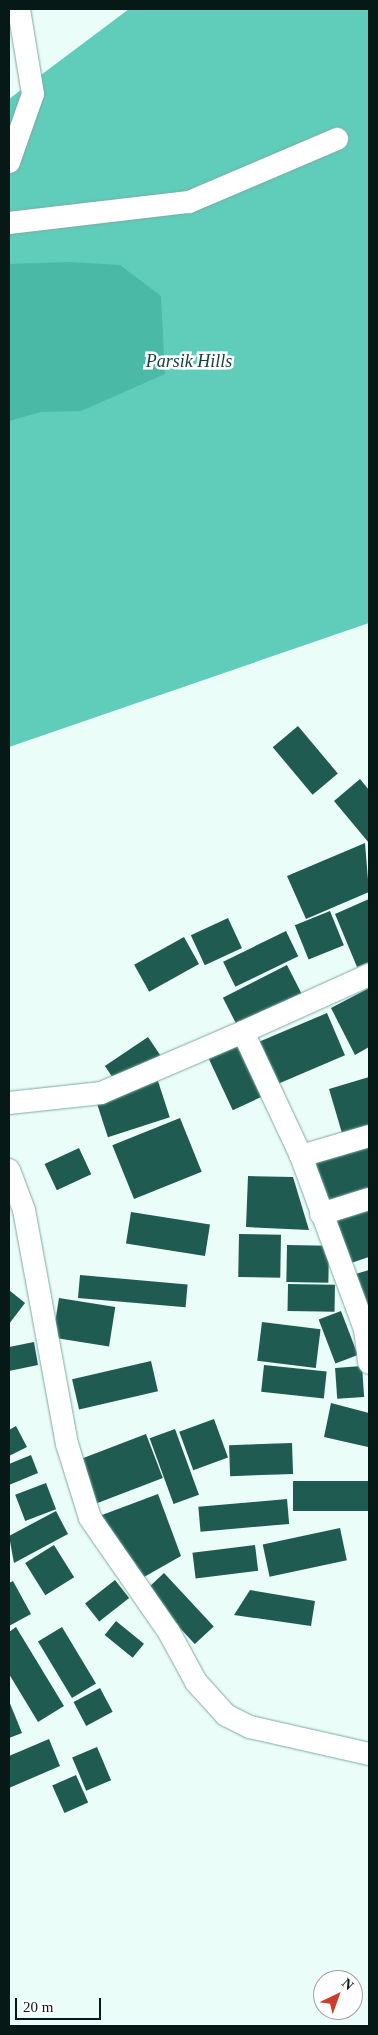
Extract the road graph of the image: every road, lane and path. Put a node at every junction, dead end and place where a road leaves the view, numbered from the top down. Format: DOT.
graph roads {
  1 [pos="19,9"];
  2 [pos="337,139"];
  3 [pos="9,162"];
  4 [pos="9,223"];
  5 [pos="369,975"];
  6 [pos="243,1032"];
  7 [pos="9,1103"];
  8 [pos="369,1136"];
  9 [pos="301,1156"];
  10 [pos="9,1170"];
  11 [pos="369,1199"];
  12 [pos="321,1214"];
  13 [pos="367,1329"];
  14 [pos="369,1363"];
  15 [pos="369,1754"];
  1 -- 3 [label="street"];
  2 -- 4 [label="street"];
  5 -- 6 [label="street"];
  6 -- 7 [label="street"];
  6 -- 9 [label="street"];
  8 -- 9 [label="street"];
  9 -- 12 [label="street"];
  10 -- 15 [label="street"];
  11 -- 12 [label="street"];
  12 -- 13 [label="street"];
  13 -- 14 [label="street"];
}
